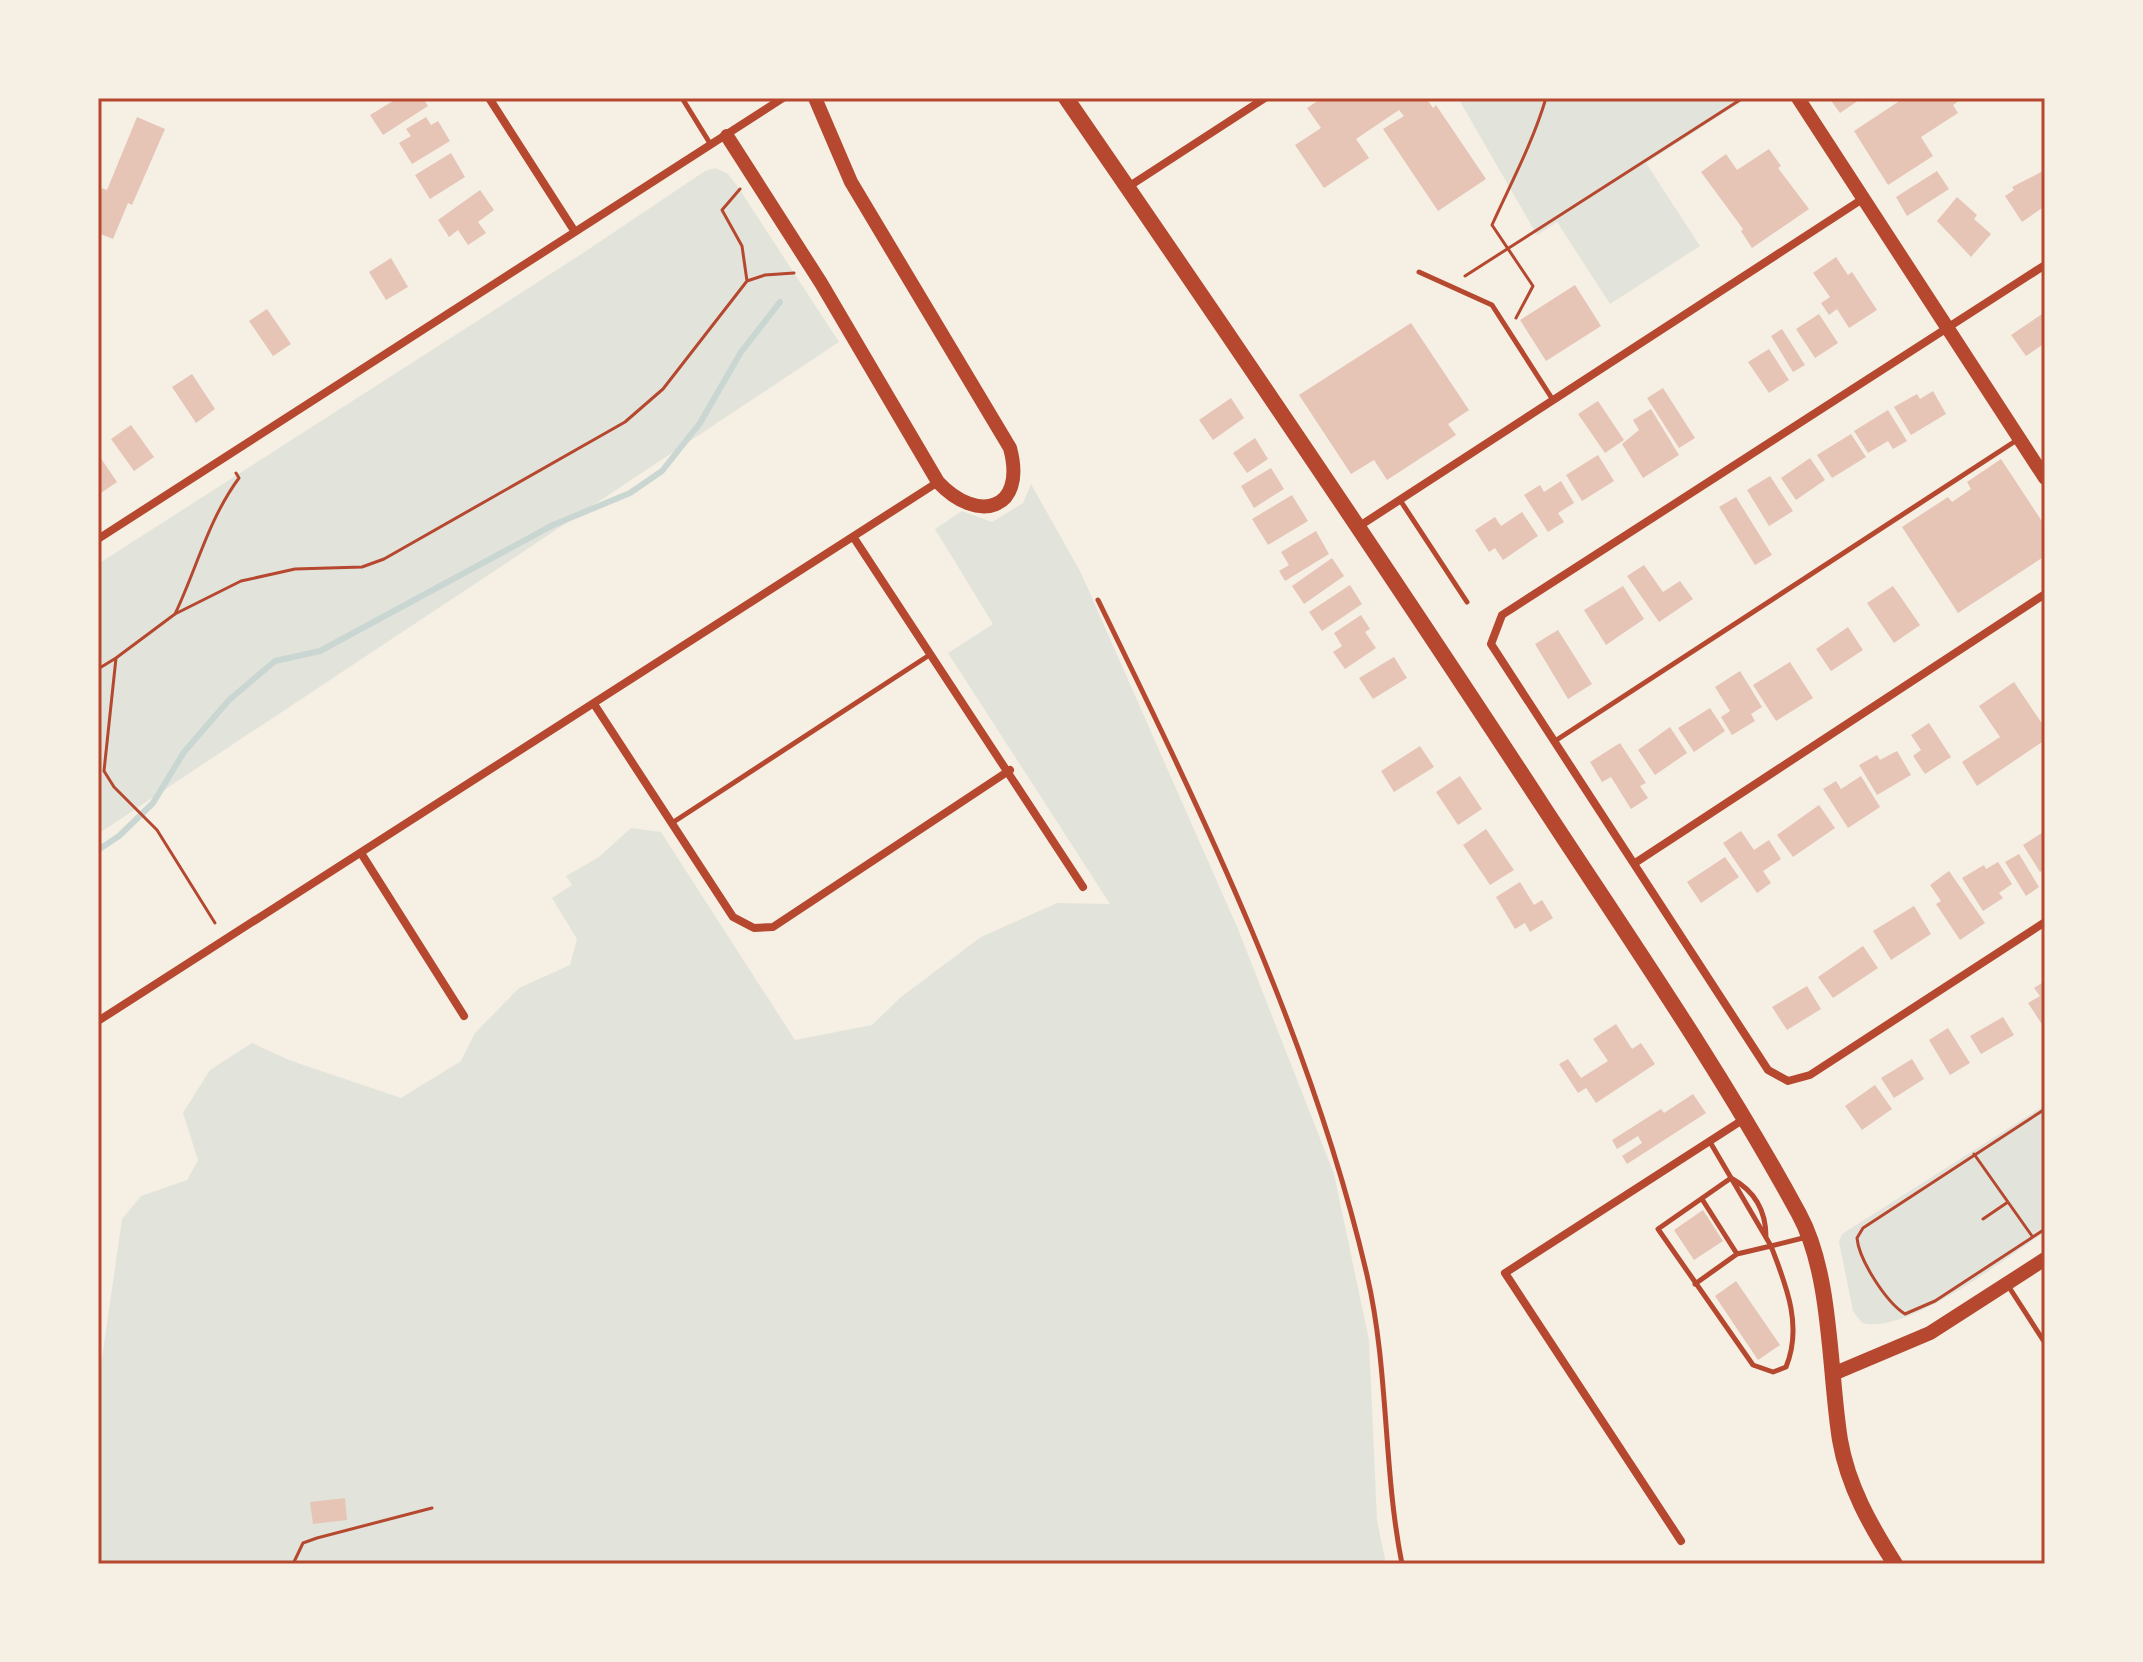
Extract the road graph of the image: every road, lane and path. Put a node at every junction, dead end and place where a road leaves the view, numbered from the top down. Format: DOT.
graph roads {
  1 [pos="489,98"];
  2 [pos="682,98"];
  3 [pos="783,98"];
  4 [pos="1066,98"];
  5 [pos="1265,98"];
  6 [pos="1546,98"];
  7 [pos="1743,98"];
  8 [pos="1798,98"];
  9 [pos="818,105"];
  10 [pos="727,136"];
  11 [pos="711,146"];
  12 [pos="742,187"];
  13 [pos="1128,187"];
  14 [pos="1864,198"];
  15 [pos="575,232"];
  16 [pos="1508,248"];
  17 [pos="2045,265"];
  18 [pos="1419,272"];
  19 [pos="798,273"];
  20 [pos="1465,276"];
  21 [pos="747,281"];
  22 [pos="1514,321"];
  23 [pos="1947,327"];
  24 [pos="1553,401"];
  25 [pos="2019,439"];
  26 [pos="236,473"];
  27 [pos="2045,478"];
  28 [pos="938,482"];
  29 [pos="1400,500"];
  30 [pos="1356,528"];
  31 [pos="854,538"];
  32 [pos="98,539"];
  33 [pos="2045,594"];
  34 [pos="1098,600"];
  35 [pos="1467,602"];
  36 [pos="175,614"];
  37 [pos="932,653"];
  38 [pos="116,658"];
  39 [pos="98,669"];
  40 [pos="594,704"];
  41 [pos="1555,741"];
  42 [pos="1010,770"];
  43 [pos="672,823"];
  44 [pos="361,853"];
  45 [pos="1635,863"];
  46 [pos="1083,887"];
  47 [pos="2045,922"];
  48 [pos="215,923"];
  49 [pos="464,1016"];
  50 [pos="98,1021"];
  51 [pos="2045,1109"];
  52 [pos="1744,1119"];
  53 [pos="1709,1141"];
  54 [pos="1974,1154"];
  55 [pos="1731,1178"];
  56 [pos="1702,1199"];
  57 [pos="2008,1202"];
  58 [pos="1983,1219"];
  59 [pos="2045,1229"];
  60 [pos="1766,1237"];
  61 [pos="1807,1237"];
  62 [pos="2033,1237"];
  63 [pos="1771,1246"];
  64 [pos="1737,1254"];
  65 [pos="2045,1259"];
  66 [pos="2007,1283"];
  67 [pos="1695,1284"];
  68 [pos="2045,1343"];
  69 [pos="1833,1374"];
  70 [pos="432,1508"];
  71 [pos="1681,1541"];
  72 [pos="293,1564"];
  73 [pos="1402,1564"];
  74 [pos="1895,1564"];
  1 -- 15 [label="street"];
  2 -- 11 [label="lane"];
  3 -- 10 [label="street"];
  4 -- 13 [label="main road"];
  5 -- 13 [label="street"];
  6 -- 16 [label="path"];
  7 -- 16 [label="path"];
  8 -- 14 [label="street"];
  9 -- 28 [label="street"];
  10 -- 11 [label="street"];
  10 -- 28 [label="street"];
  11 -- 15 [label="street"];
  12 -- 21 [label="path"];
  13 -- 30 [label="main road"];
  14 -- 23 [label="street"];
  14 -- 24 [label="street"];
  15 -- 32 [label="street"];
  16 -- 20 [label="path"];
  16 -- 22 [label="path"];
  17 -- 23 [label="street"];
  18 -- 24 [label="lane"];
  19 -- 21 [label="path"];
  21 -- 36 [label="path"];
  23 -- 25 [label="street"];
  23 -- 41 [label="street"];
  24 -- 29 [label="street"];
  25 -- 27 [label="street"];
  25 -- 41 [label="lane"];
  26 -- 36 [label="path"];
  28 -- 31 [label="street"];
  29 -- 30 [label="street"];
  29 -- 35 [label="lane"];
  30 -- 52 [label="main road"];
  31 -- 37 [label="street"];
  31 -- 40 [label="street"];
  33 -- 45 [label="street"];
  34 -- 73 [label="lane"];
  36 -- 38 [label="path"];
  37 -- 42 [label="street"];
  37 -- 43 [label="lane"];
  38 -- 39 [label="path"];
  38 -- 48 [label="path"];
  40 -- 43 [label="street"];
  40 -- 44 [label="street"];
  41 -- 45 [label="street"];
  42 -- 43 [label="street"];
  42 -- 46 [label="street"];
  44 -- 49 [label="street"];
  44 -- 50 [label="street"];
  45 -- 47 [label="street"];
  51 -- 54 [label="path"];
  52 -- 53 [label="street"];
  52 -- 61 [label="main road"];
  53 -- 55 [label="lane"];
  53 -- 71 [label="street"];
  54 -- 57 [label="path"];
  54 -- 62 [label="path"];
  55 -- 56 [label="lane"];
  55 -- 60 [label="lane"];
  55 -- 60 [label="lane"];
  56 -- 64 [label="lane"];
  56 -- 67 [label="lane"];
  57 -- 58 [label="path"];
  57 -- 62 [label="path"];
  59 -- 62 [label="path"];
  60 -- 63 [label="lane"];
  61 -- 63 [label="lane"];
  61 -- 69 [label="main road"];
  63 -- 64 [label="lane"];
  63 -- 67 [label="lane"];
  64 -- 67 [label="lane"];
  65 -- 66 [label="street"];
  66 -- 68 [label="lane"];
  66 -- 69 [label="street"];
  69 -- 74 [label="main road"];
  70 -- 72 [label="path"];
}
